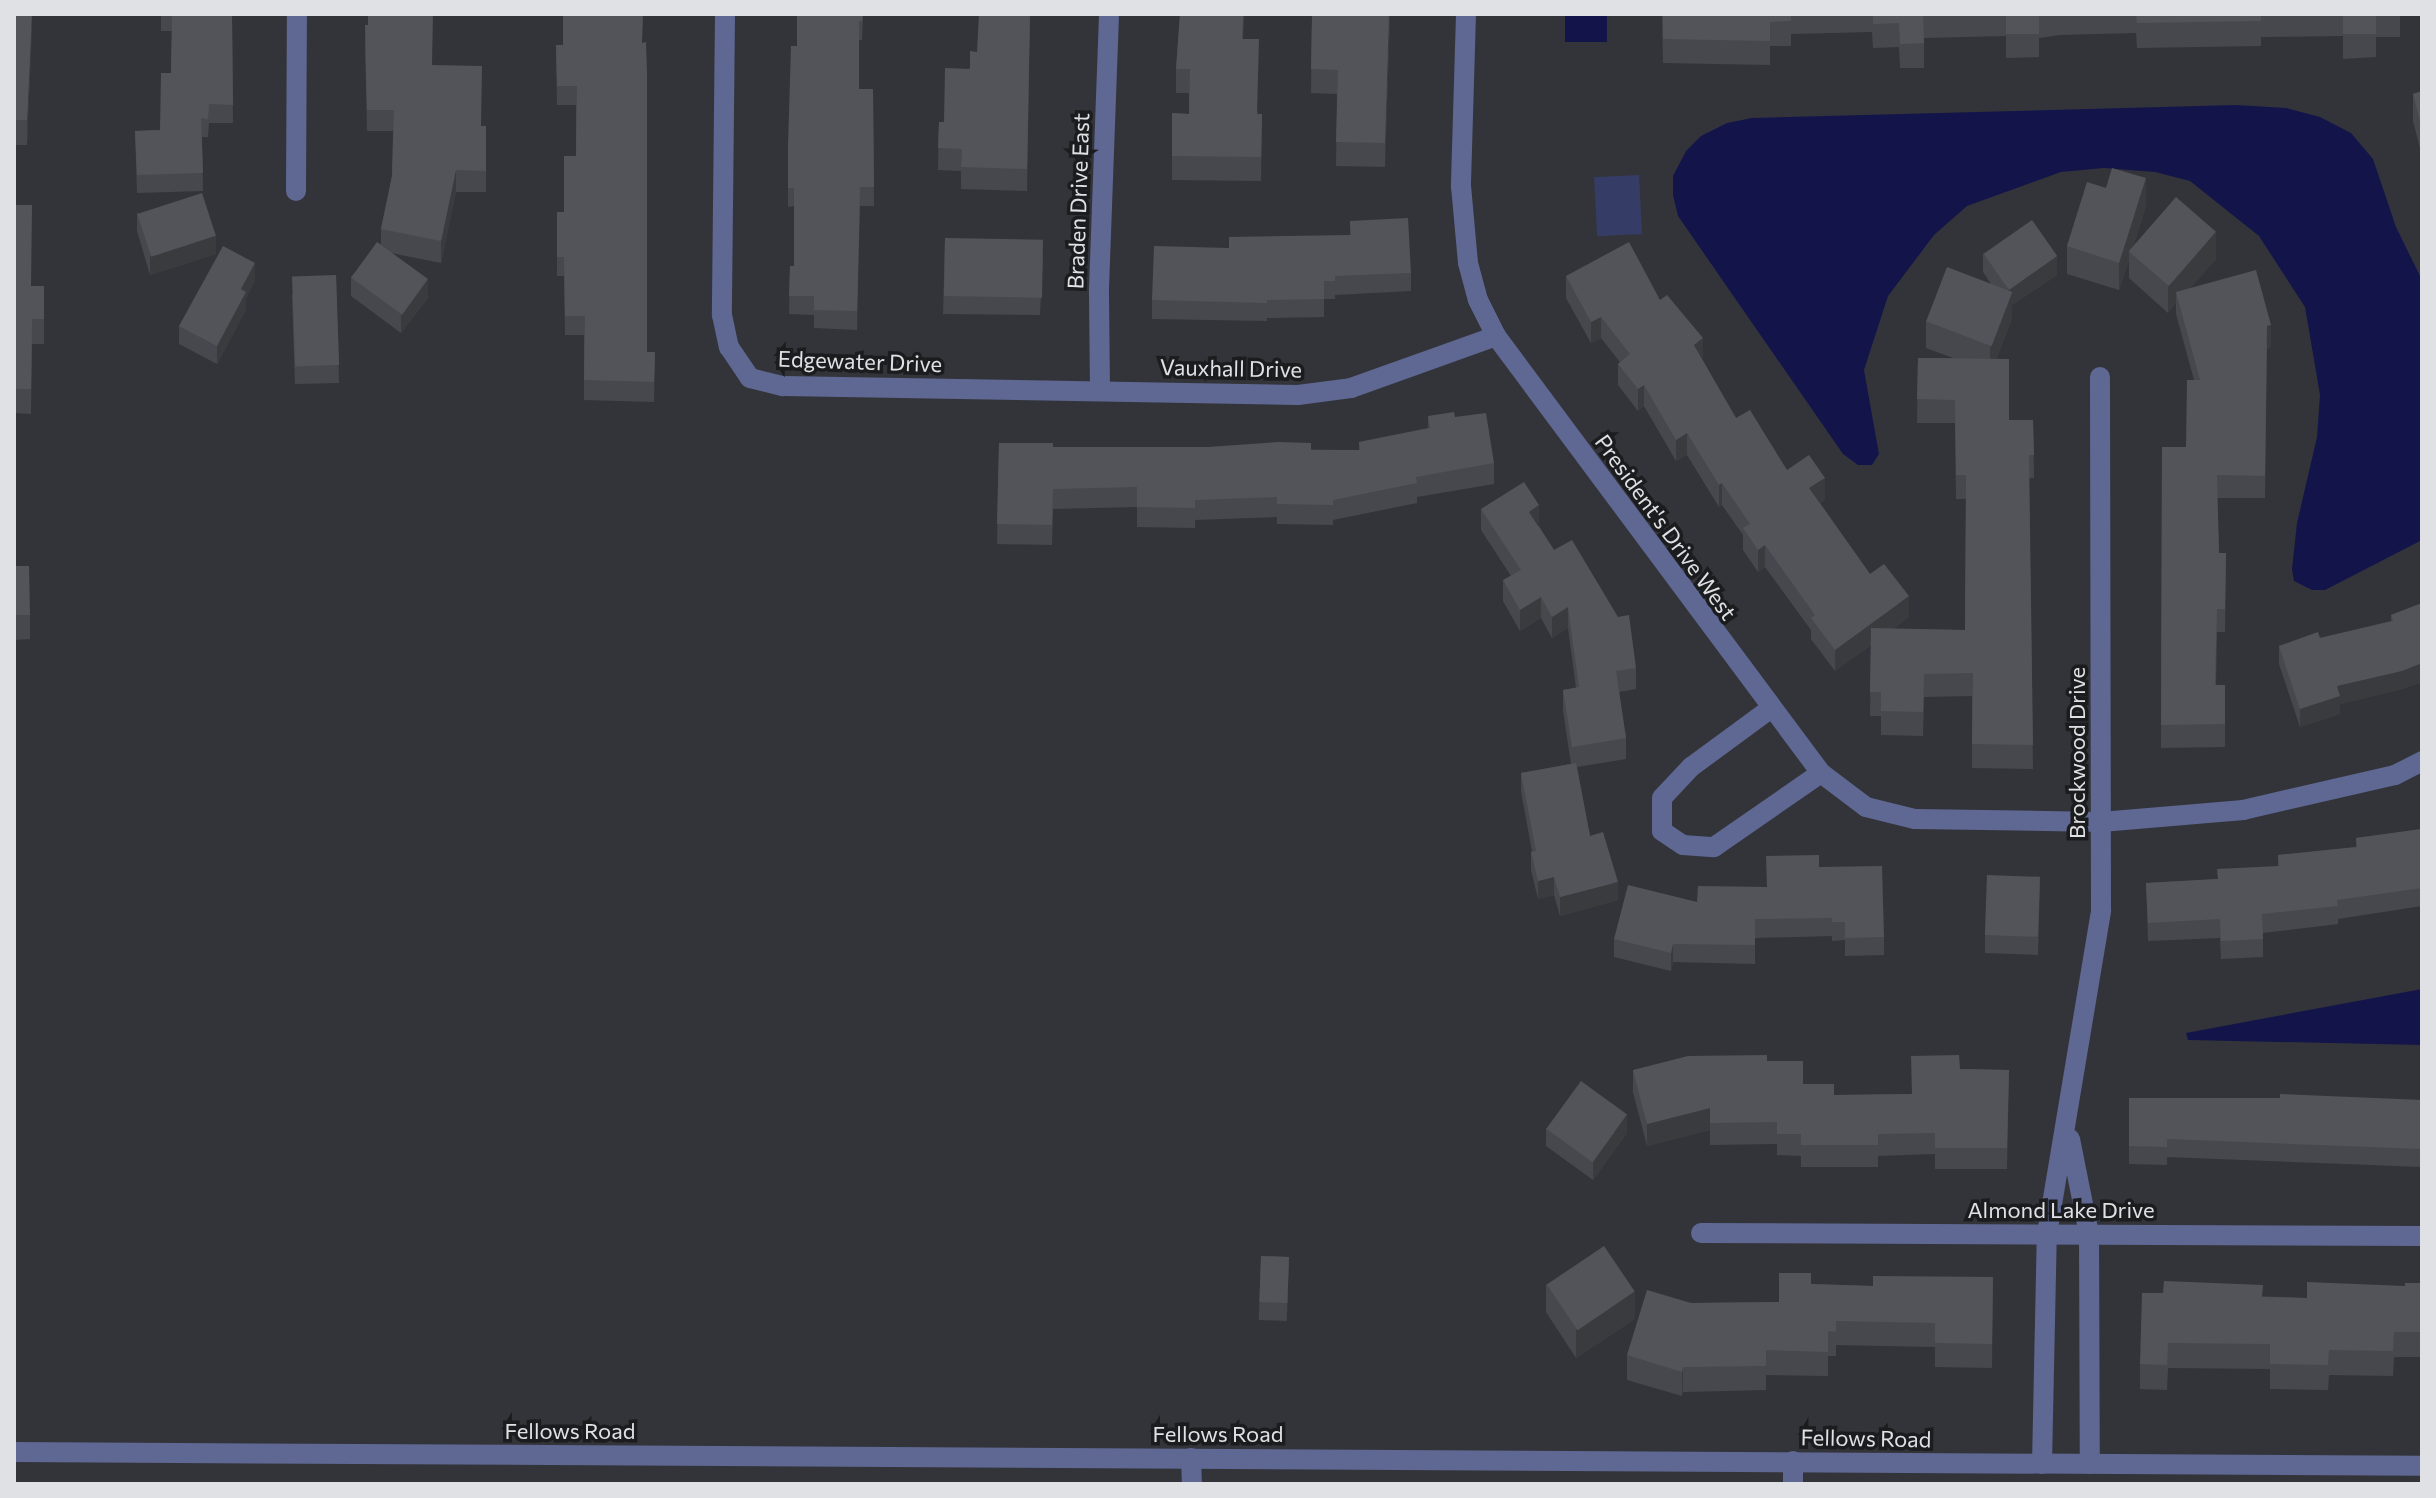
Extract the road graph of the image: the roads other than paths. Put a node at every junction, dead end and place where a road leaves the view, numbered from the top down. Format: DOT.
graph roads {
  1 [pos="297,14"];
  2 [pos="725,14"];
  3 [pos="1109,14"];
  4 [pos="1466,14"];
  5 [pos="296,191"];
  6 [pos="1496,336"];
  7 [pos="2100,377"];
  8 [pos="1100,390"];
  9 [pos="1770,709"];
  10 [pos="2422,761"];
  11 [pos="1821,773"];
  12 [pos="2101,822"];
  13 [pos="2067,1127"];
  14 [pos="1701,1233"];
  15 [pos="2047,1234"];
  16 [pos="2089,1234"];
  17 [pos="2422,1236"];
  18 [pos="14,1452"];
  19 [pos="1191,1458"];
  20 [pos="1793,1461"];
  21 [pos="2042,1464"];
  22 [pos="2090,1464"];
  23 [pos="2422,1466"];
  24 [pos="1192,1484"];
  25 [pos="1793,1484"];
  1 -- 5 [label="street"];
  2 -- 8 [label="street, Edgewater Drive"];
  3 -- 8 [label="street, Braden Drive East"];
  4 -- 6 [label="street, President's Drive West"];
  6 -- 8 [label="street, Vauxhall Drive"];
  6 -- 9 [label="street, President's Drive West"];
  7 -- 12 [label="street, Brockwood Drive"];
  9 -- 11 [label="street, President's Drive West"];
  9 -- 11 [label="street"];
  10 -- 12 [label="street, President's Drive West"];
  11 -- 12 [label="street, President's Drive West"];
  12 -- 13 [label="street, Brockwood Drive"];
  13 -- 15 [label="street, Brockwood Drive"];
  13 -- 16 [label="street, Brockwood Drive"];
  14 -- 15 [label="street, Almond Lake Drive"];
  15 -- 16 [label="street, Almond Lake Drive"];
  15 -- 21 [label="street, Brockwood Drive"];
  16 -- 17 [label="street, Almond Lake Drive"];
  16 -- 22 [label="street, Brockwood Drive"];
  18 -- 19 [label="street, Fellows Road"];
  19 -- 20 [label="street, Fellows Road"];
  19 -- 24 [label="street"];
  20 -- 21 [label="street, Fellows Road"];
  20 -- 25 [label="street"];
  21 -- 22 [label="street, Fellows Road"];
  22 -- 23 [label="street, Fellows Road"];
}
